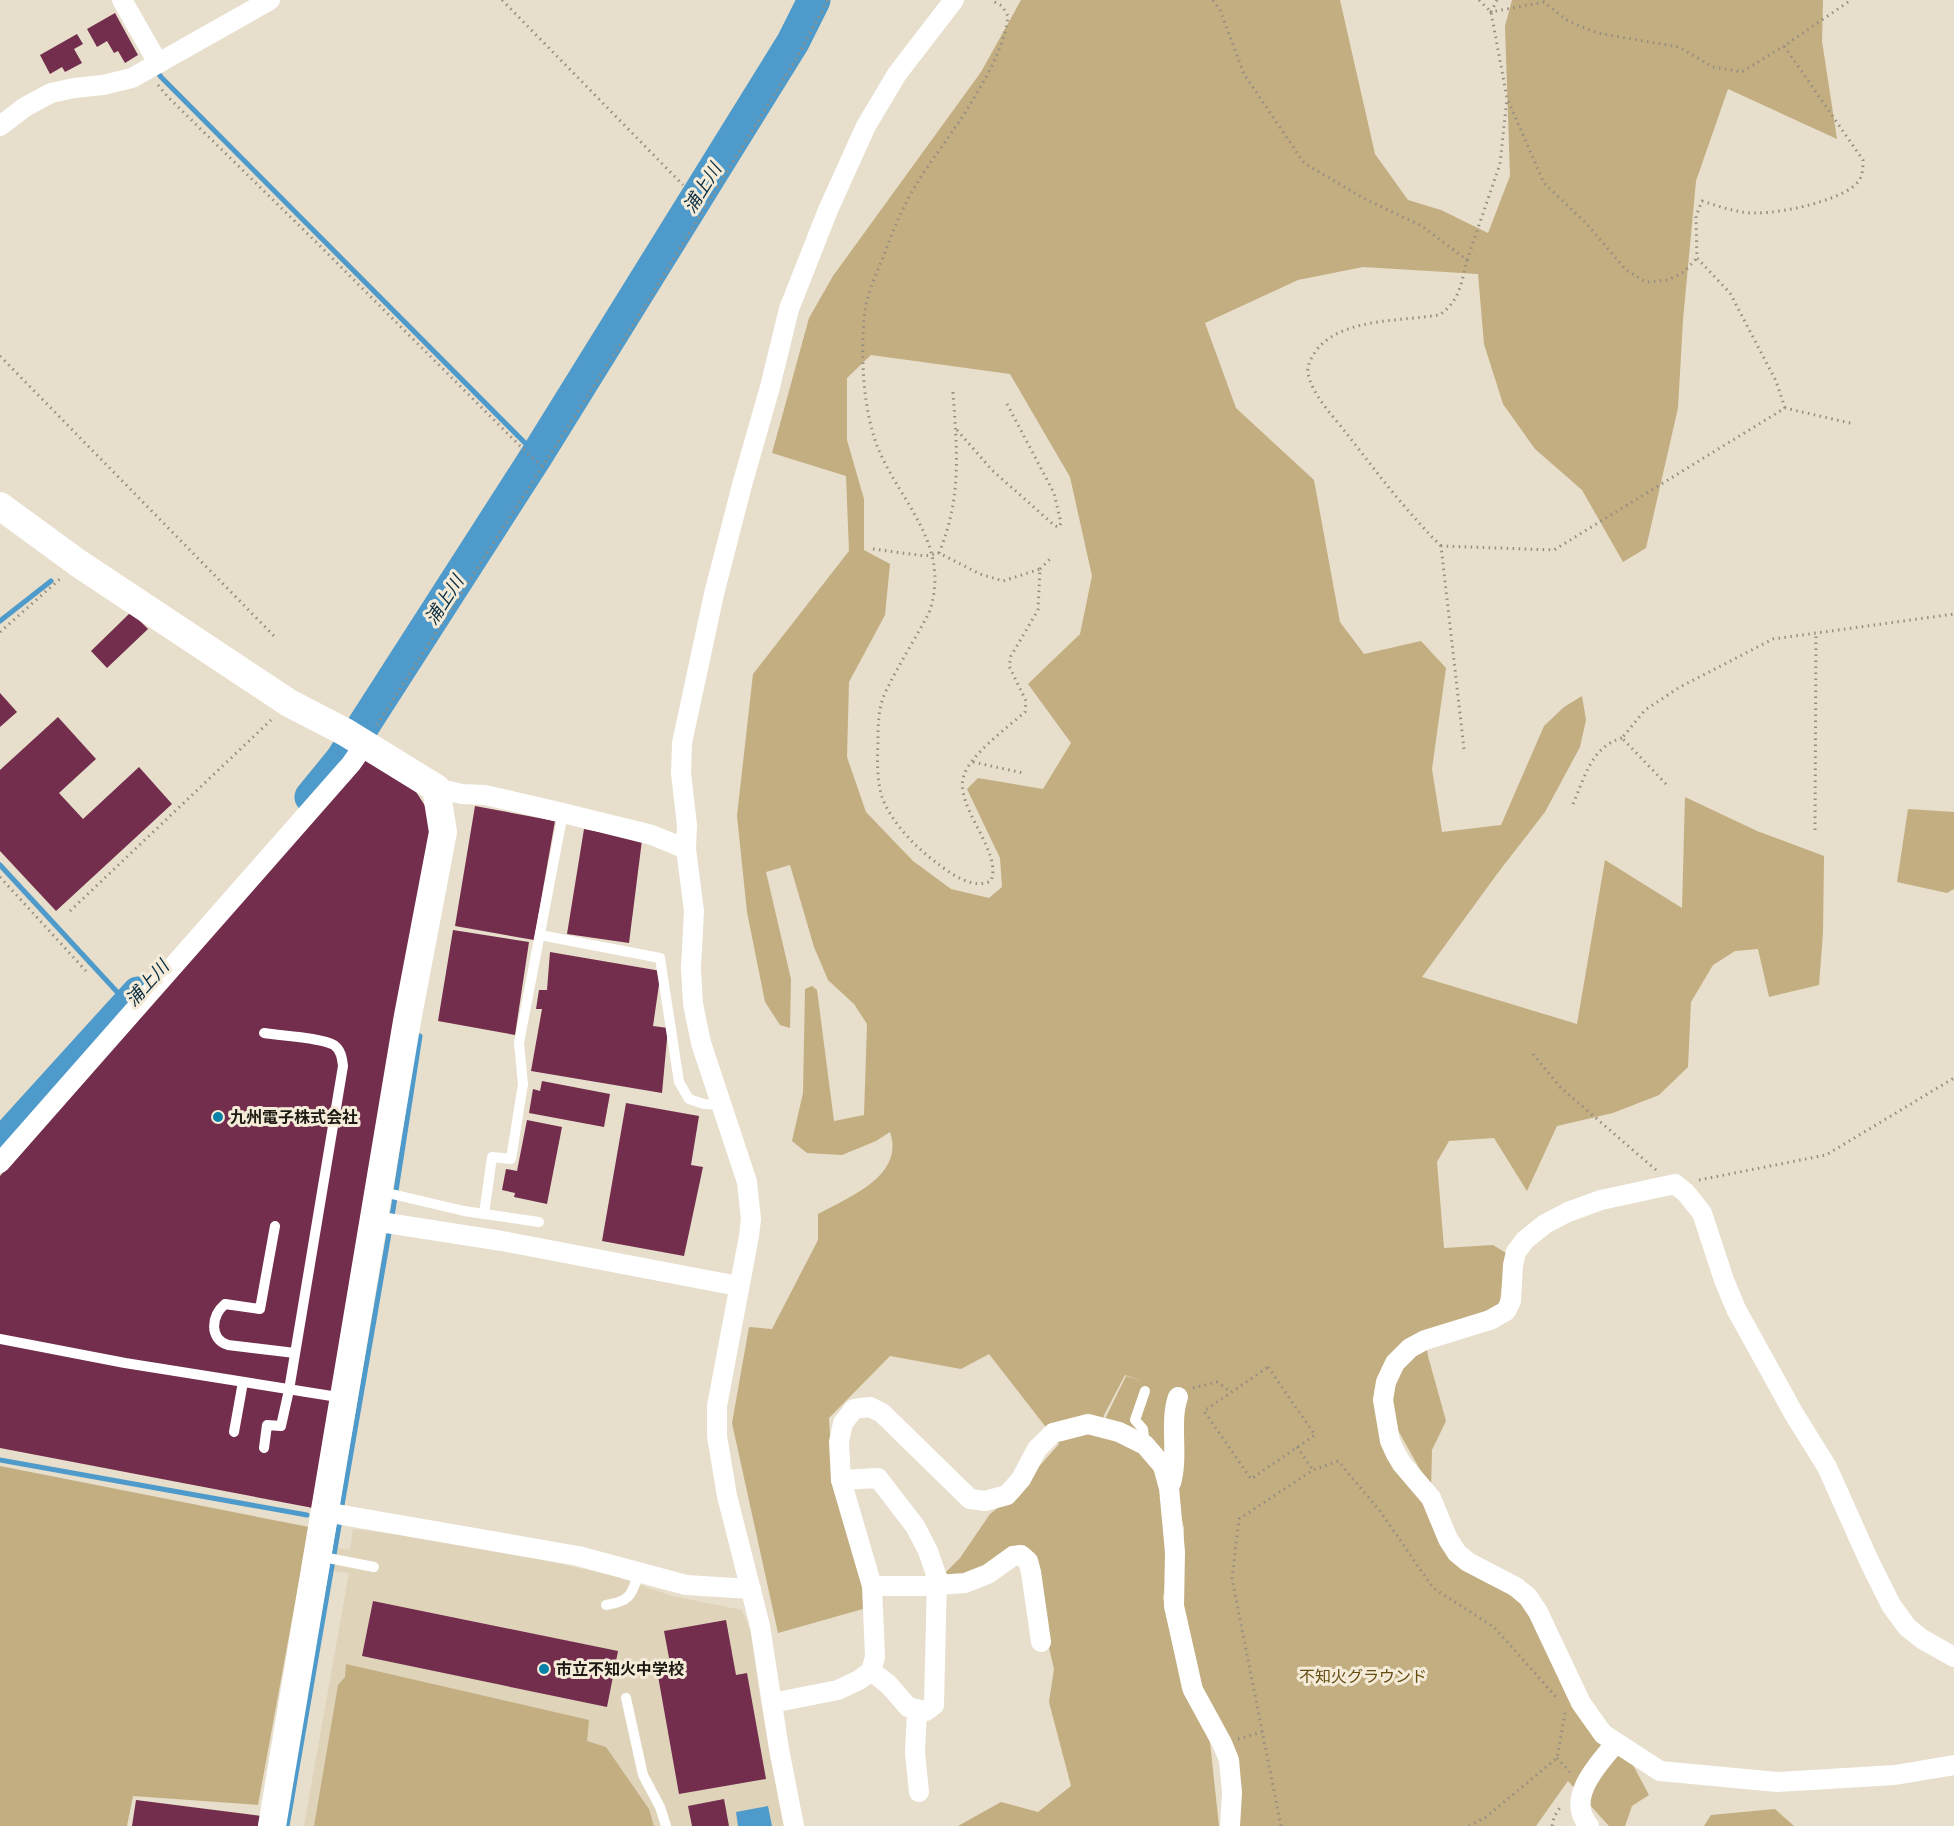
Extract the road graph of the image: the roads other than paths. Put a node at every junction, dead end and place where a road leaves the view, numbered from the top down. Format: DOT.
graph roads {
  1 [pos="122,0"];
  2 [pos="270,0"];
  3 [pos="954,0"];
  4 [pos="153,67"];
  5 [pos="0,126"];
  6 [pos="0,506"];
  7 [pos="357,739"];
  8 [pos="436,788"];
  9 [pos="563,813"];
  10 [pos="686,849"];
  11 [pos="540,935"];
  12 [pos="264,1033"];
  13 [pos="720,1105"];
  14 [pos="6,1156"];
  15 [pos="389,1193"];
  16 [pos="484,1214"];
  17 [pos="539,1222"];
  18 [pos="385,1223"];
  19 [pos="275,1226"];
  20 [pos="738,1286"];
  21 [pos="0,1339"];
  22 [pos="295,1353"];
  23 [pos="243,1382"];
  24 [pos="290,1390"];
  25 [pos="1145,1391"];
  26 [pos="1178,1397"];
  27 [pos="344,1398"];
  28 [pos="234,1432"];
  29 [pos="1145,1445"];
  30 [pos="264,1448"];
  31 [pos="841,1480"];
  32 [pos="1169,1488"];
  33 [pos="337,1514"];
  34 [pos="330,1558"];
  35 [pos="374,1567"];
  36 [pos="639,1573"];
  37 [pos="872,1586"];
  38 [pos="751,1589"];
  39 [pos="606,1605"];
  40 [pos="1041,1642"];
  41 [pos="1954,1657"];
  42 [pos="871,1671"];
  43 [pos="626,1698"];
  44 [pos="772,1703"];
  45 [pos="917,1710"];
  46 [pos="1616,1743"];
  47 [pos="1954,1765"];
  48 [pos="919,1792"];
  49 [pos="272,1826"];
  50 [pos="666,1826"];
  51 [pos="794,1826"];
  52 [pos="1230,1826"];
  53 [pos="1589,1826"];
  1 -- 4 [label="street"];
  2 -- 4 [label="street"];
  3 -- 10 [label="street"];
  4 -- 5 [label="street"];
  6 -- 7 [label="street"];
  7 -- 8 [label="street"];
  7 -- 14 [label="street"];
  8 -- 9 [label="street"];
  8 -- 15 [label="street"];
  9 -- 10 [label="street"];
  9 -- 11 [label="lane"];
  10 -- 13 [label="street"];
  11 -- 13 [label="lane"];
  11 -- 16 [label="lane"];
  12 -- 22 [label="lane"];
  13 -- 20 [label="street"];
  15 -- 16 [label="lane"];
  15 -- 18 [label="street"];
  16 -- 17 [label="lane"];
  18 -- 20 [label="street"];
  18 -- 27 [label="street"];
  19 -- 22 [label="lane"];
  20 -- 38 [label="street"];
  21 -- 23 [label="lane"];
  22 -- 24 [label="lane"];
  23 -- 24 [label="lane"];
  23 -- 28 [label="lane"];
  24 -- 27 [label="lane"];
  24 -- 30 [label="lane"];
  25 -- 29 [label="lane"];
  26 -- 32 [label="street"];
  27 -- 33 [label="street"];
  29 -- 31 [label="street"];
  29 -- 32 [label="street"];
  31 -- 37 [label="street"];
  31 -- 45 [label="street"];
  32 -- 52 [label="street"];
  33 -- 34 [label="street"];
  33 -- 36 [label="street"];
  34 -- 35 [label="lane"];
  34 -- 49 [label="street"];
  36 -- 38 [label="street"];
  36 -- 39 [label="lane"];
  37 -- 40 [label="street"];
  37 -- 42 [label="street"];
  38 -- 44 [label="street"];
  41 -- 46 [label="street"];
  42 -- 44 [label="street"];
  42 -- 45 [label="street"];
  43 -- 50 [label="lane"];
  44 -- 51 [label="street"];
  45 -- 48 [label="street"];
  46 -- 47 [label="street"];
  46 -- 53 [label="street"];
}
